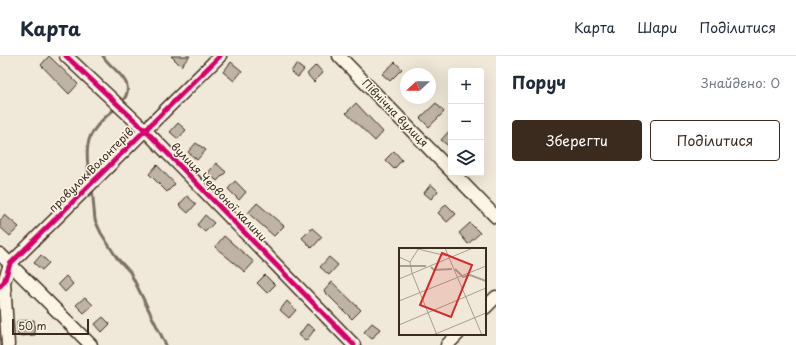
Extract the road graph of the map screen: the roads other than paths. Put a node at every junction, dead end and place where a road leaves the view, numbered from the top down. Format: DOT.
graph roads {
  1 [pos="66,56"];
  2 [pos="220,56"];
  3 [pos="339,56"];
  4 [pos="146,131"];
  5 [pos="448,168"];
  6 [pos="456,176"];
  7 [pos="496,217"];
  8 [pos="0,254"];
  9 [pos="10,264"];
  10 [pos="2,284"];
  11 [pos="496,297"];
  12 [pos="486,307"];
  13 [pos="457,335"];
  14 [pos="8,345"];
  15 [pos="91,345"];
  16 [pos="354,345"];
  17 [pos="447,345"];
  1 -- 4 [label="street, вулиця Червоної калини"];
  2 -- 4 [label="street, провулок Волонтерів"];
  3 -- 5 [label="street, Північна вулиця"];
  4 -- 9 [label="street, провулок Волонтерів"];
  4 -- 16 [label="street, вулиця Червоної калини"];
  6 -- 7 [label="street"];
  8 -- 9 [label="street"];
  9 -- 10 [label="street, провулок Волонтерів"];
  9 -- 15 [label="street"];
  10 -- 14 [label="street"];
  11 -- 12 [label="street"];
  13 -- 17 [label="street"];
}
